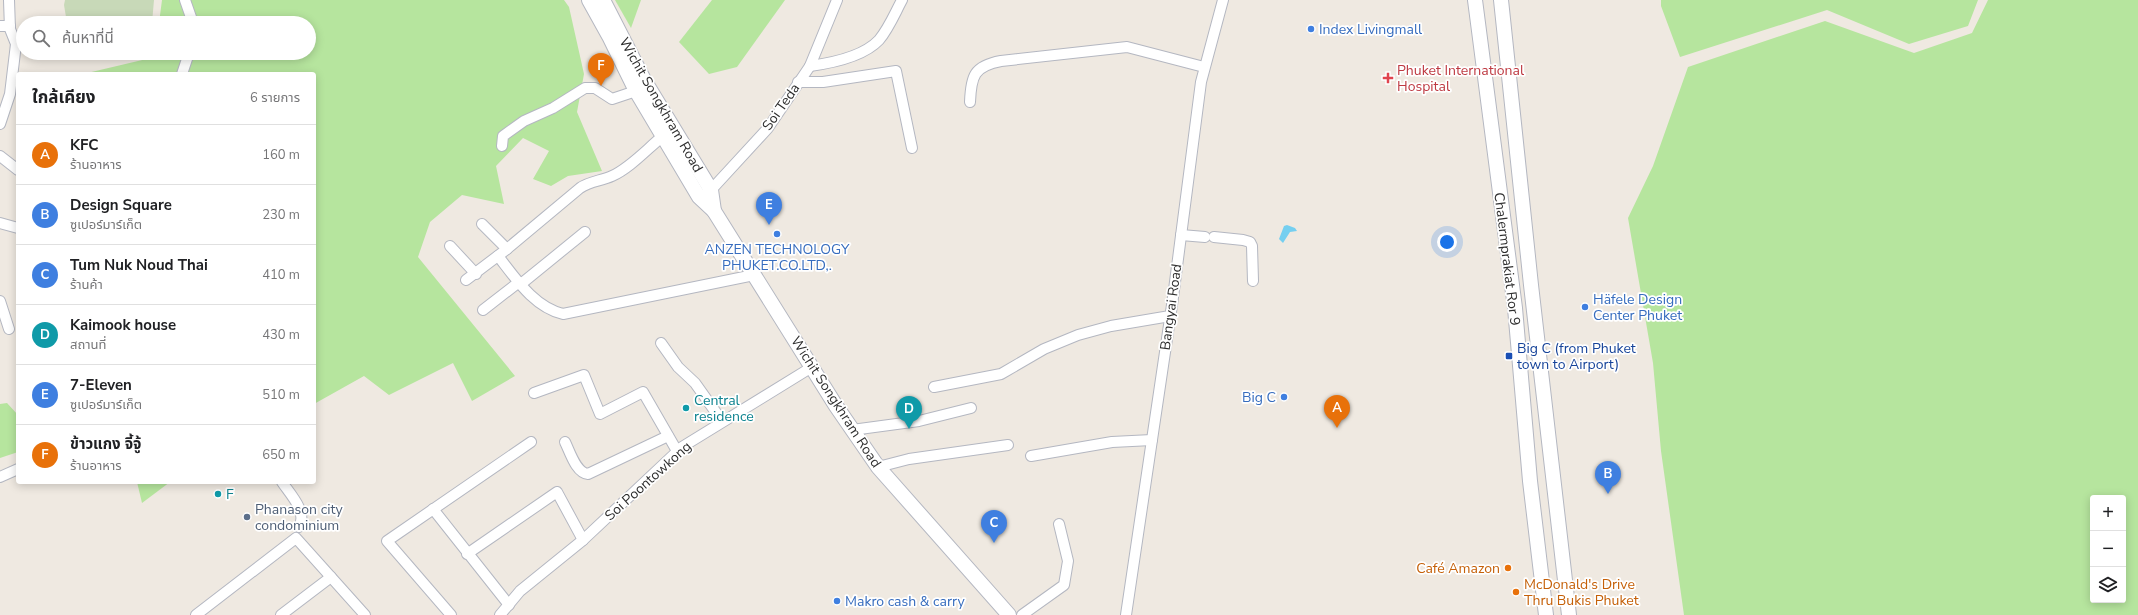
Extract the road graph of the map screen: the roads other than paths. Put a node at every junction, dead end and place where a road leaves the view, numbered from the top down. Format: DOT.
graph roads {
  1 [pos="9,0"];
  2 [pos="185,0"];
  3 [pos="589,0"];
  4 [pos="603,0"];
  5 [pos="837,0"];
  6 [pos="902,0"];
  7 [pos="1223,0"];
  8 [pos="1475,0"];
  9 [pos="1501,0"];
  10 [pos="190,16"];
  11 [pos="5,26"];
  12 [pos="187,60"];
  13 [pos="810,66"];
  14 [pos="1204,67"];
  15 [pos="183,72"];
  16 [pos="798,82"];
  17 [pos="636,91"];
  18 [pos="970,102"];
  19 [pos="0,124"];
  20 [pos="663,136"];
  21 [pos="502,146"];
  22 [pos="912,148"];
  23 [pos="0,156"];
  24 [pos="16,168"];
  25 [pos="705,193"];
  26 [pos="0,223"];
  27 [pos="482,224"];
  28 [pos="16,227"];
  29 [pos="585,232"];
  30 [pos="1181,235"];
  31 [pos="450,246"];
  32 [pos="507,249"];
  33 [pos="498,256"];
  34 [pos="476,274"];
  35 [pos="754,275"];
  36 [pos="466,280"];
  37 [pos="1253,281"];
  38 [pos="520,283"];
  39 [pos="0,301"];
  40 [pos="483,310"];
  41 [pos="1170,316"];
  42 [pos="9,329"];
  43 [pos="661,343"];
  44 [pos="812,368"];
  45 [pos="934,387"];
  46 [pos="534,393"];
  47 [pos="971,408"];
  48 [pos="722,421"];
  49 [pos="852,430"];
  50 [pos="668,436"];
  51 [pos="1152,440"];
  52 [pos="531,442"];
  53 [pos="565,442"];
  54 [pos="1008,445"];
  55 [pos="677,451"];
  56 [pos="1031,456"];
  57 [pos="878,466"];
  58 [pos="16,470"];
  59 [pos="0,477"];
  60 [pos="283,484"];
  61 [pos="433,509"];
  62 [pos="1059,524"];
  63 [pos="299,527"];
  64 [pos="583,540"];
  65 [pos="467,554"];
  66 [pos="331,577"];
  67 [pos="509,605"];
  68 [pos="361,614"];
  69 [pos="196,615"];
  70 [pos="281,615"];
  71 [pos="451,615"];
  72 [pos="500,615"];
  73 [pos="1009,615"];
  74 [pos="1022,615"];
  75 [pos="1126,615"];
  76 [pos="1546,615"];
  77 [pos="1569,615"];
  1 -- 11 [label="street"];
  2 -- 10 [label="street"];
  3 -- 17 [label="main road, Wichit Songkhram Road"];
  4 -- 25 [label="main road, Wichit Songkhram Road"];
  5 -- 13 [label="street, Soi Teda"];
  6 -- 13 [label="street"];
  7 -- 14 [label="street, Bangyai Road"];
  8 -- 76 [label="main road, Chalermprakiat Ror 9"];
  9 -- 77 [label="main road, Chalermprakiat Ror 9"];
  11 -- 19 [label="street"];
  12 -- 15 [label="street"];
  13 -- 16 [label="street, Soi Teda"];
  14 -- 18 [label="street"];
  14 -- 30 [label="street, Bangyai Road"];
  16 -- 22 [label="street"];
  16 -- 25 [label="street, Soi Teda"];
  17 -- 20 [label="main road, Wichit Songkhram Road"];
  17 -- 21 [label="street"];
  20 -- 25 [label="main road, Wichit Songkhram Road"];
  20 -- 32 [label="street"];
  23 -- 24 [label="street"];
  25 -- 35 [label="main road, Wichit Songkhram Road"];
  26 -- 28 [label="street"];
  27 -- 32 [label="street"];
  29 -- 38 [label="street"];
  30 -- 37 [label="street"];
  30 -- 41 [label="street, Bangyai Road"];
  31 -- 34 [label="street"];
  32 -- 33 [label="street"];
  33 -- 34 [label="street"];
  33 -- 38 [label="street"];
  34 -- 36 [label="street"];
  35 -- 38 [label="street"];
  35 -- 44 [label="main road, Wichit Songkhram Road"];
  38 -- 40 [label="street"];
  39 -- 42 [label="street"];
  41 -- 45 [label="street"];
  41 -- 51 [label="street, Bangyai Road"];
  43 -- 48 [label="street"];
  44 -- 48 [label="street, Soi Poontowkong"];
  44 -- 49 [label="main road, Wichit Songkhram Road"];
  46 -- 50 [label="street"];
  47 -- 49 [label="street"];
  48 -- 55 [label="street, Soi Poontowkong"];
  49 -- 57 [label="main road, Wichit Songkhram Road"];
  50 -- 53 [label="street"];
  50 -- 55 [label="street"];
  51 -- 56 [label="street"];
  51 -- 75 [label="street, Bangyai Road"];
  52 -- 61 [label="street"];
  54 -- 57 [label="street"];
  55 -- 64 [label="street, Soi Poontowkong"];
  57 -- 73 [label="main road, Wichit Songkhram Road"];
  58 -- 59 [label="street"];
  60 -- 63 [label="street"];
  61 -- 65 [label="street"];
  61 -- 71 [label="street"];
  62 -- 74 [label="street"];
  64 -- 65 [label="street"];
  64 -- 67 [label="street, Soi Poontowkong"];
  65 -- 67 [label="street"];
  66 -- 68 [label="street"];
  66 -- 69 [label="street"];
  66 -- 70 [label="street"];
  67 -- 72 [label="street, Soi Poontowkong"];
}
